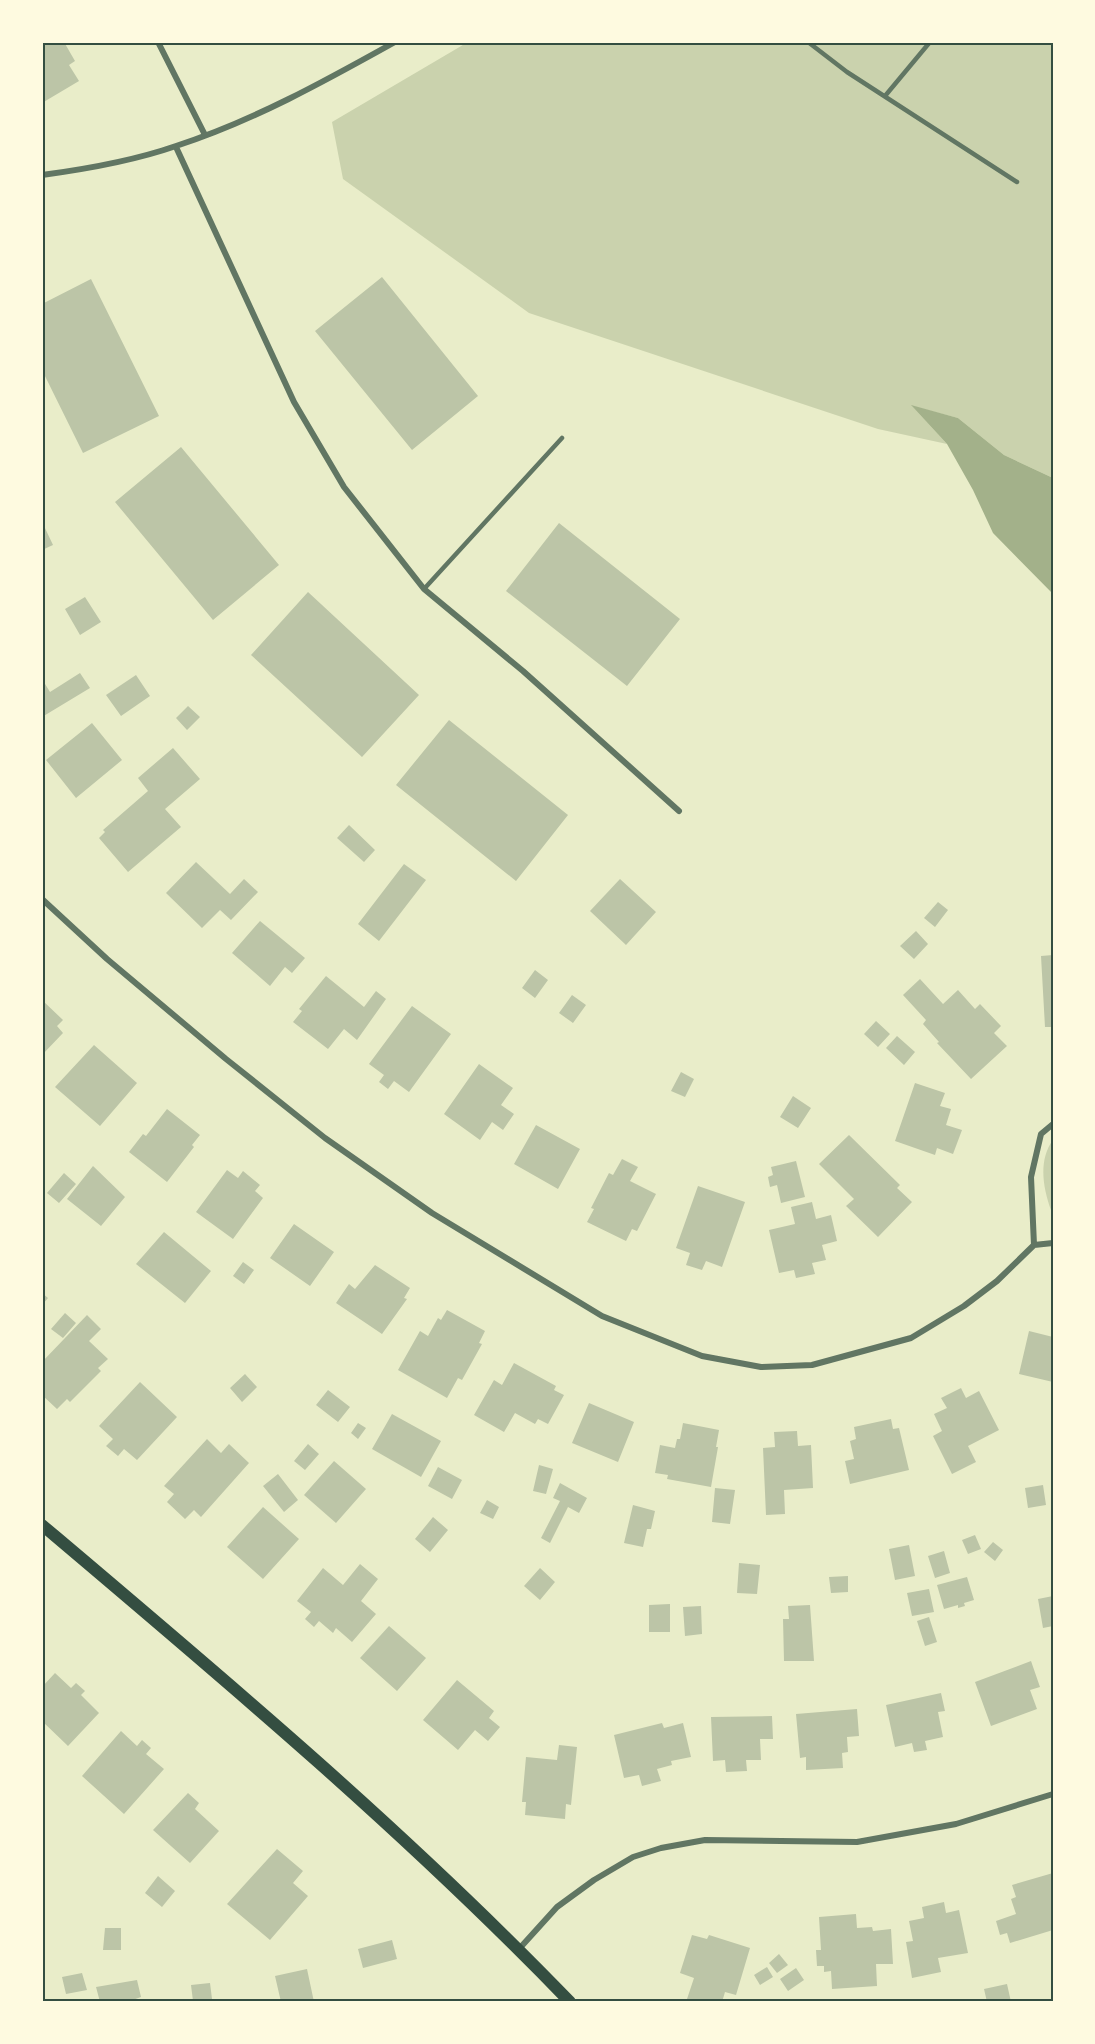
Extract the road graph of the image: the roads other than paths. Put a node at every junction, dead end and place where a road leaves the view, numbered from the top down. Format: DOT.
graph roads {
  1 [pos="158,42"];
  2 [pos="395,42"];
  3 [pos="808,42"];
  4 [pos="930,42"];
  5 [pos="885,96"];
  6 [pos="205,135"];
  7 [pos="176,147"];
  8 [pos="42,175"];
  9 [pos="1017,182"];
  10 [pos="562,438"];
  11 [pos="424,589"];
  12 [pos="679,811"];
  13 [pos="42,899"];
  14 [pos="1053,1124"];
  15 [pos="1053,1243"];
  16 [pos="1034,1245"];
  17 [pos="42,1525"];
  18 [pos="1053,1794"];
  19 [pos="519,1949"];
  20 [pos="570,2002"];
  1 -- 6 [label="street"];
  2 -- 6 [label="street"];
  3 -- 5 [label="lane"];
  4 -- 5 [label="lane"];
  5 -- 9 [label="lane"];
  6 -- 7 [label="street"];
  7 -- 8 [label="street"];
  7 -- 11 [label="street"];
  10 -- 11 [label="lane"];
  11 -- 12 [label="street"];
  13 -- 16 [label="street"];
  14 -- 16 [label="street"];
  15 -- 16 [label="street"];
  17 -- 19 [label="main road"];
  18 -- 19 [label="street"];
  19 -- 20 [label="main road"];
}
